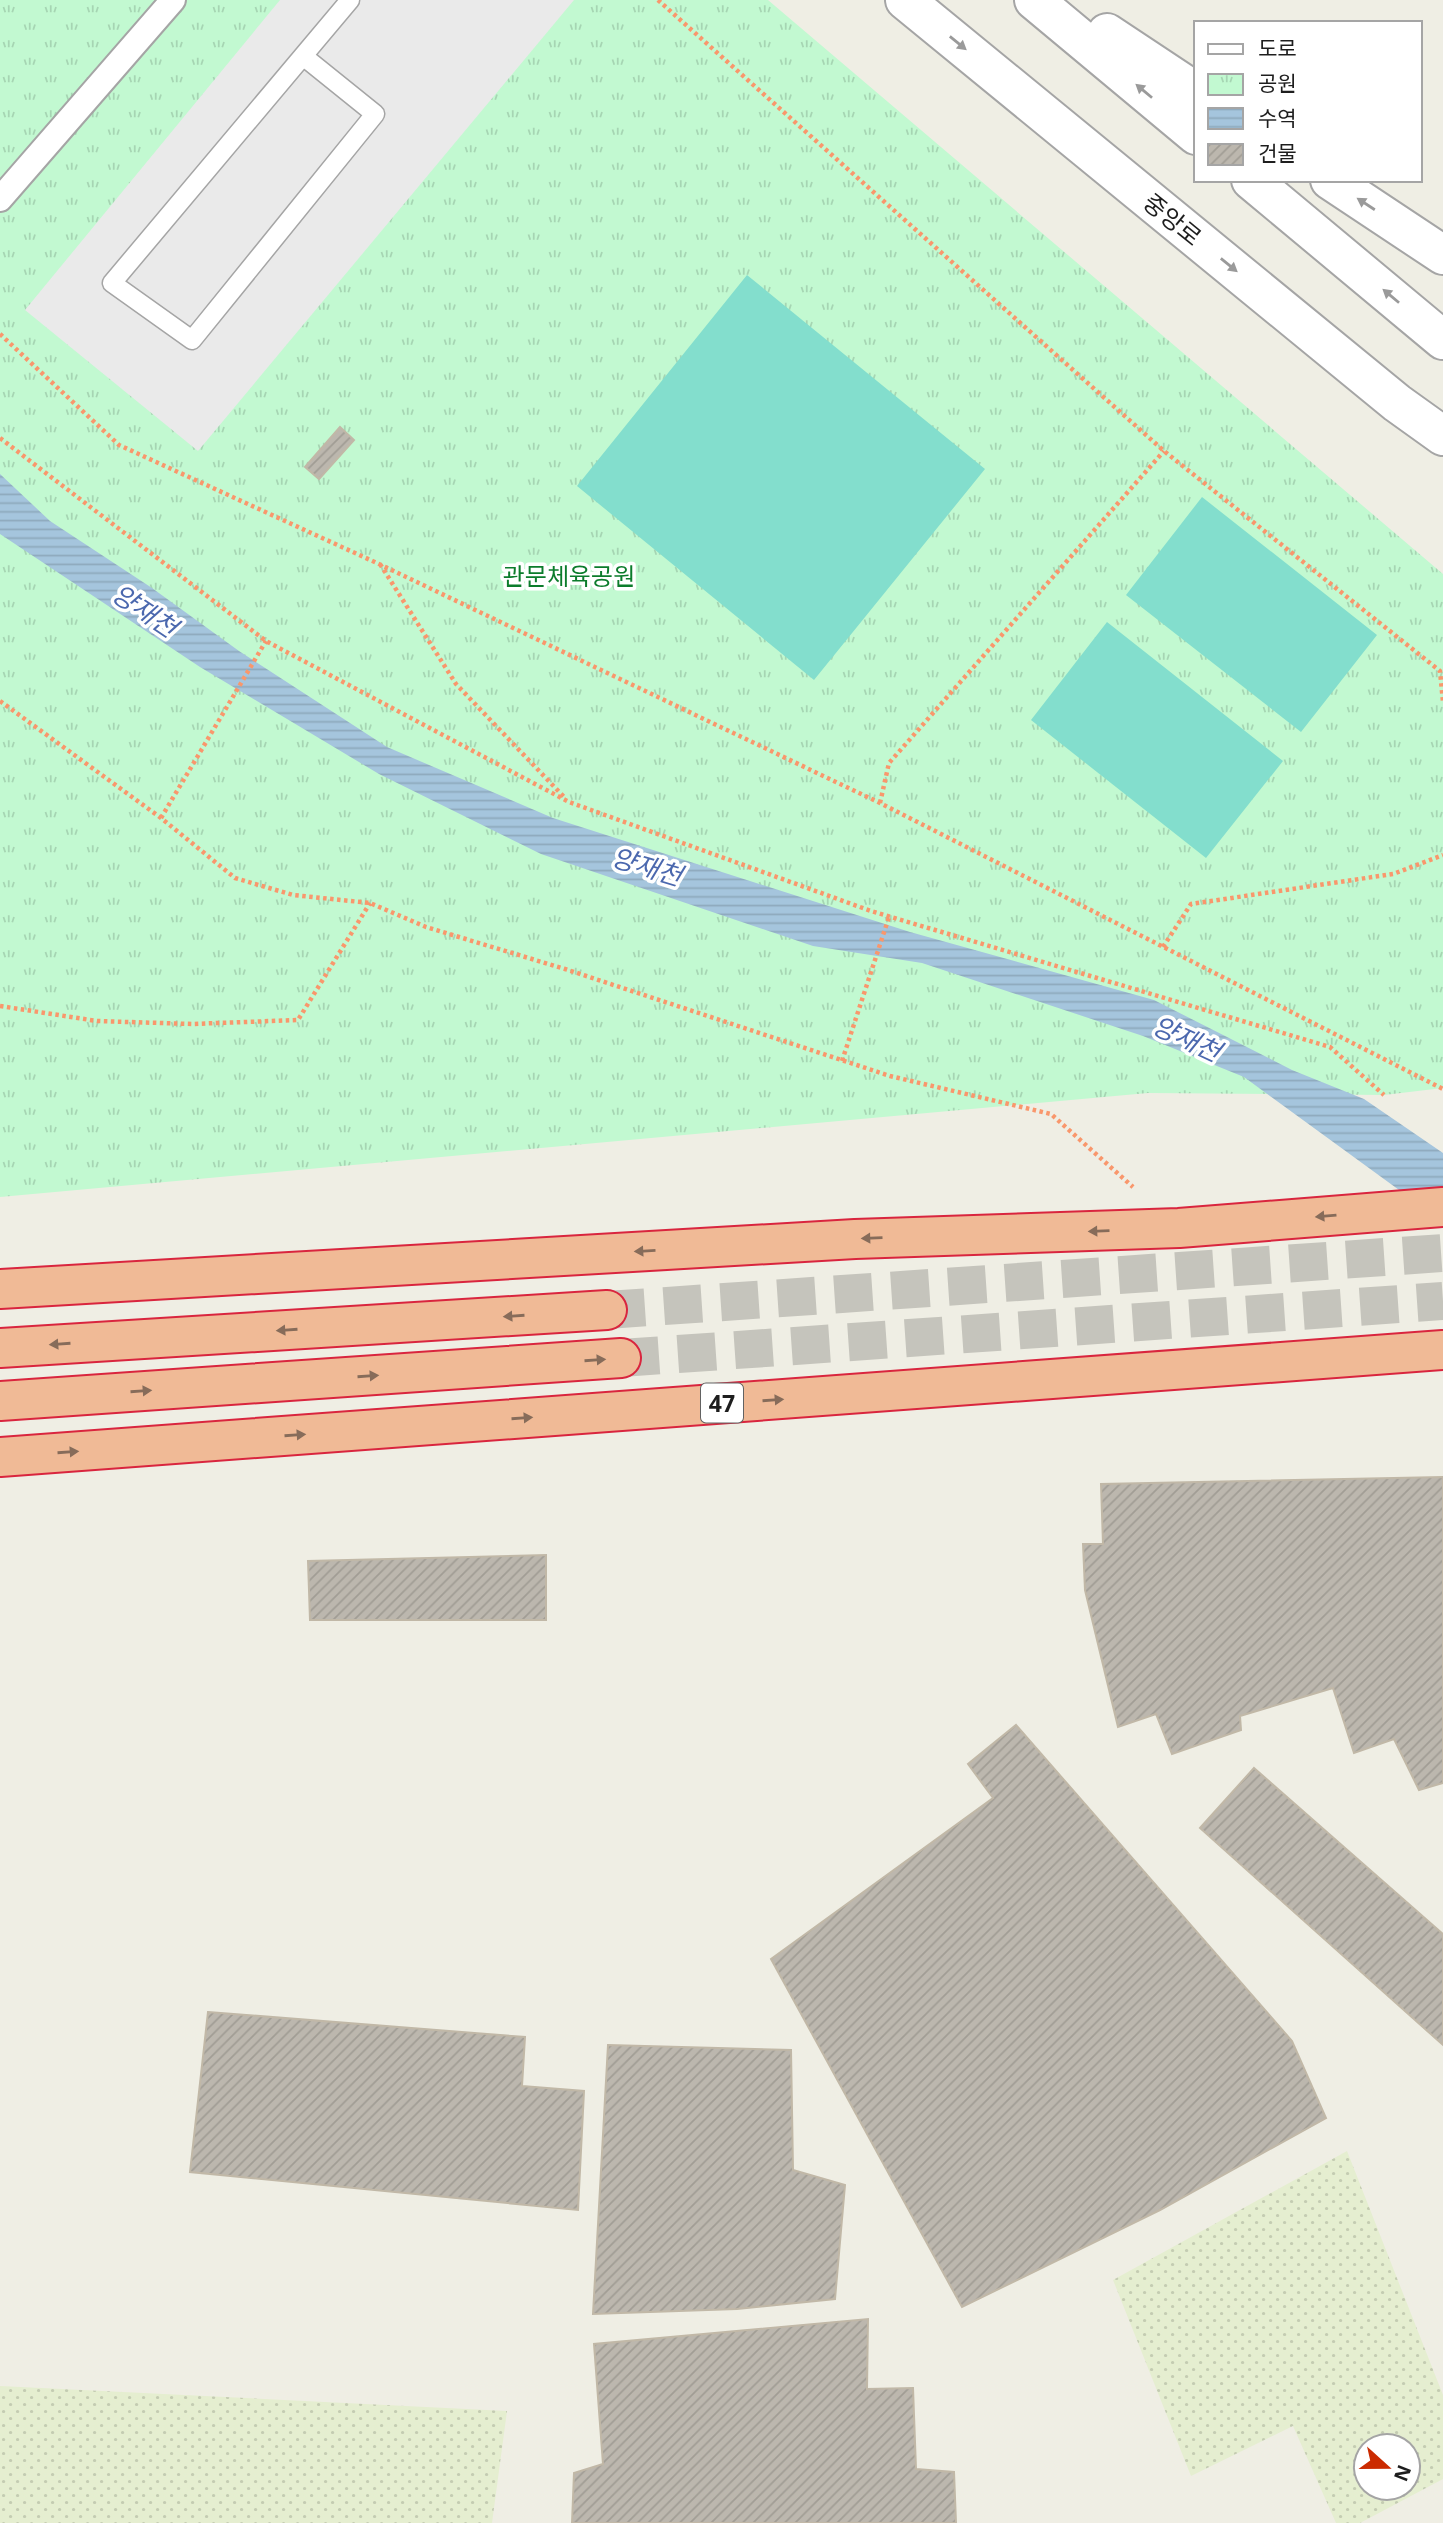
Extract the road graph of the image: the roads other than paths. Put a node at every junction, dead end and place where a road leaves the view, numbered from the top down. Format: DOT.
graph roads {
  1 [pos="173,0"];
  2 [pos="350,0"];
  3 [pos="905,0"];
  4 [pos="1034,0"];
  5 [pos="1057,0"];
  6 [pos="303,56"];
  7 [pos="1194,91"];
  8 [pos="1194,133"];
  9 [pos="1253,182"];
  10 [pos="1333,182"];
  11 [pos="0,199"];
  12 [pos="1443,255"];
  13 [pos="1443,340"];
  14 [pos="1397,403"];
  15 [pos="1443,436"];
  16 [pos="1443,446"];
  17 [pos="1443,1207"];
  18 [pos="1376,1211"];
  19 [pos="1443,1233"];
  20 [pos="0,1290"];
  21 [pos="607,1310"];
  22 [pos="1443,1327"];
  23 [pos="0,1348"];
  24 [pos="1443,1350"];
  25 [pos="1339,1357"];
  26 [pos="621,1358"];
  27 [pos="0,1401"];
  28 [pos="0,1457"];
  1 -- 11 [label="street"];
  2 -- 6 [label="lane"];
  3 -- 14 [label="street, 중앙로, one-way"];
  8 -- 4 [label="street, one-way"];
  5 -- 7 [label="street"];
  6 -- 6 [label="lane"];
  13 -- 9 [label="street, one-way"];
  12 -- 10 [label="street, one-way"];
  14 -- 15 [label="street, 중앙로"];
  14 -- 16 [label="street"];
  17 -- 18 [label="highway"];
  18 -- 19 [label="highway"];
  18 -- 20 [label="highway, one-way"];
  21 -- 23 [label="highway, one-way"];
  22 -- 25 [label="highway"];
  24 -- 25 [label="highway, 47"];
  28 -- 25 [label="highway, 47, one-way"];
  27 -- 26 [label="highway, one-way"];
}
